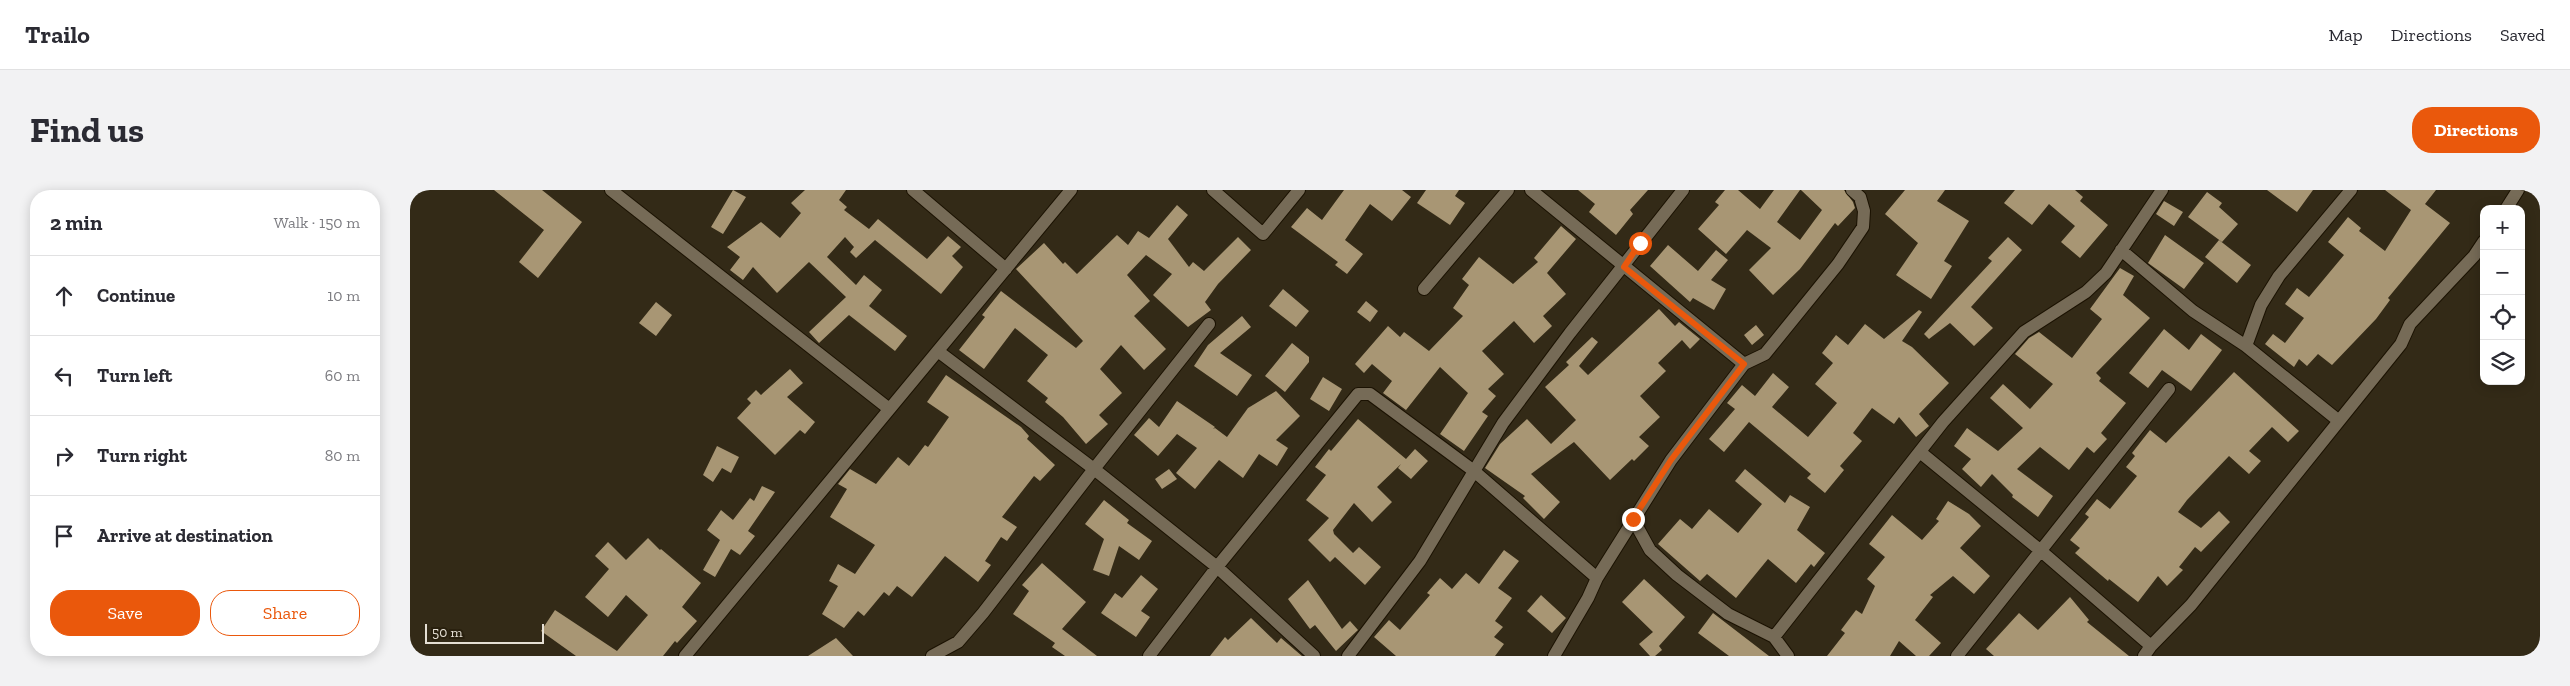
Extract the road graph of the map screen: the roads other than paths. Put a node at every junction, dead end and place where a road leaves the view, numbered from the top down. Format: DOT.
graph roads {
  1 [pos="611,190"];
  2 [pos="913,190"];
  3 [pos="1071,190"];
  4 [pos="1213,190"];
  5 [pos="1299,190"];
  6 [pos="1508,190"];
  7 [pos="1531,190"];
  8 [pos="1683,190"];
  9 [pos="1852,190"];
  10 [pos="2162,190"];
  11 [pos="2351,190"];
  12 [pos="2518,190"];
  13 [pos="2509,205"];
  14 [pos="2480,247"];
  15 [pos="2121,250"];
  16 [pos="1624,267"];
  17 [pos="1006,269"];
  18 [pos="1424,289"];
  19 [pos="1209,324"];
  20 [pos="2246,346"];
  21 [pos="939,352"];
  22 [pos="1744,364"];
  23 [pos="2169,389"];
  24 [pos="888,408"];
  25 [pos="2339,421"];
  26 [pos="1920,452"];
  27 [pos="1094,469"];
  28 [pos="1474,471"];
  29 [pos="1633,519"];
  30 [pos="2041,551"];
  31 [pos="1217,567"];
  32 [pos="1597,578"];
  33 [pos="1774,637"];
  34 [pos="2147,651"];
  35 [pos="685,656"];
  36 [pos="932,656"];
  37 [pos="1149,656"];
  38 [pos="1314,656"];
  39 [pos="1348,656"];
  40 [pos="1554,656"];
  41 [pos="1788,656"];
  42 [pos="1957,656"];
  1 -- 24 [label="street"];
  2 -- 17 [label="street"];
  3 -- 17 [label="street"];
  4 -- 5 [label="street"];
  6 -- 18 [label="street"];
  7 -- 16 [label="street"];
  8 -- 16 [label="street"];
  9 -- 22 [label="street"];
  10 -- 15 [label="street"];
  11 -- 20 [label="street"];
  12 -- 13 [label="street"];
  14 -- 25 [label="street"];
  15 -- 20 [label="street"];
  15 -- 26 [label="street"];
  16 -- 22 [label="street"];
  16 -- 28 [label="street"];
  17 -- 21 [label="street"];
  19 -- 27 [label="street"];
  20 -- 25 [label="street"];
  21 -- 24 [label="street"];
  21 -- 27 [label="street"];
  22 -- 29 [label="street"];
  23 -- 30 [label="street"];
  24 -- 35 [label="street"];
  25 -- 34 [label="street"];
  26 -- 30 [label="street"];
  26 -- 33 [label="street"];
  27 -- 31 [label="street"];
  27 -- 36 [label="street"];
  28 -- 31 [label="street"];
  28 -- 32 [label="street"];
  28 -- 39 [label="street"];
  29 -- 32 [label="street"];
  29 -- 33 [label="street"];
  30 -- 34 [label="street"];
  30 -- 42 [label="street"];
  31 -- 37 [label="street"];
  31 -- 38 [label="street"];
  32 -- 40 [label="street"];
  33 -- 41 [label="street"];
}
